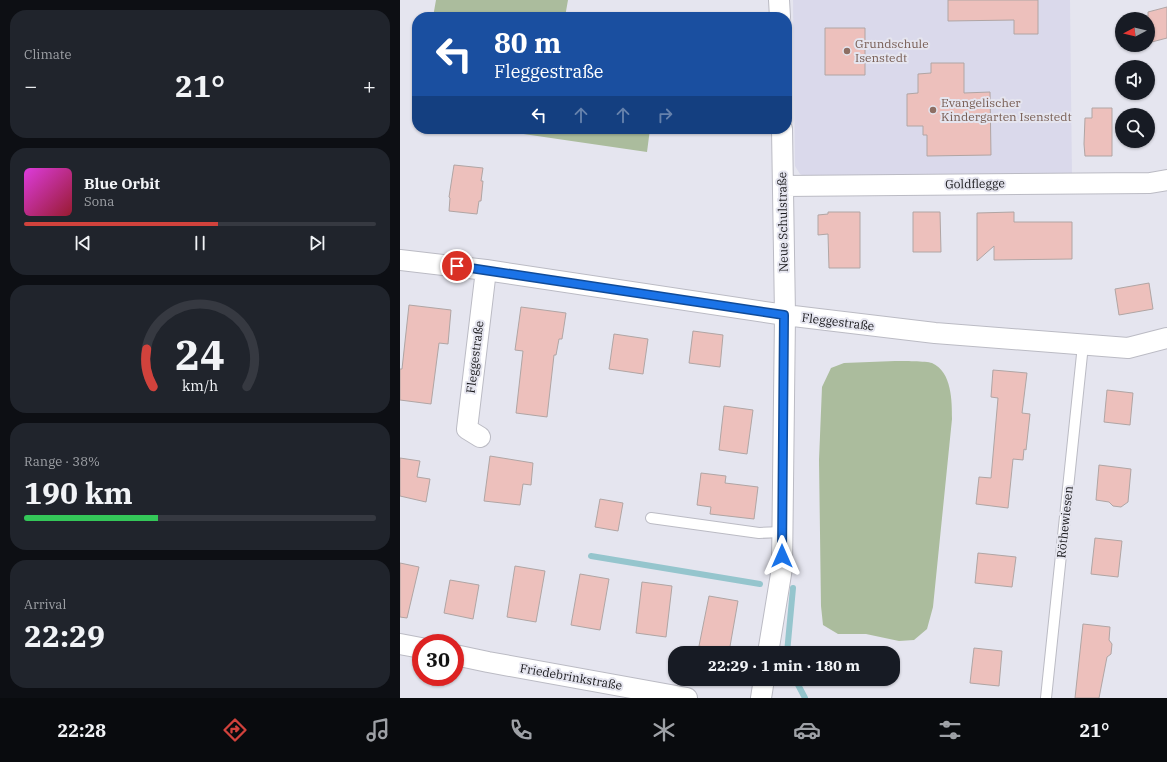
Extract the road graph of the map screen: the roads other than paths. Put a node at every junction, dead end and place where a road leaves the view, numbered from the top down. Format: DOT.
graph roads {
  1 [pos="779,0"];
  2 [pos="780,12"];
  3 [pos="782,134"];
  4 [pos="1167,180"];
  5 [pos="783,186"];
  6 [pos="400,260"];
  7 [pos="486,270"];
  8 [pos="784,315"];
  9 [pos="1167,338"];
  10 [pos="1084,345"];
  11 [pos="480,437"];
  12 [pos="652,518"];
  13 [pos="782,532"];
  14 [pos="400,644"];
  15 [pos="412,646"];
  16 [pos="769,646"];
  17 [pos="464,657"];
  18 [pos="763,686"];
  19 [pos="687,698"];
  20 [pos="761,698"];
  21 [pos="1046,698"];
  1 -- 2 [label="street"];
  3 -- 5 [label="street, Neue Schulstraße"];
  4 -- 5 [label="street, Goldflegge"];
  5 -- 8 [label="street, Neue Schulstraße"];
  6 -- 7 [label="street, Fleggestraße"];
  7 -- 8 [label="street, Fleggestraße"];
  7 -- 11 [label="street, Fleggestraße"];
  8 -- 10 [label="street, Fleggestraße"];
  8 -- 13 [label="street, Neue Schulstraße"];
  9 -- 10 [label="street, Fleggestraße"];
  10 -- 21 [label="lane, Röthewiesen"];
  12 -- 13 [label="lane"];
  13 -- 16 [label="street, Neue Schulstraße"];
  14 -- 15 [label="street"];
  17 -- 19 [label="street, Friedebrinkstraße"];
  18 -- 20 [label="street"];
}
